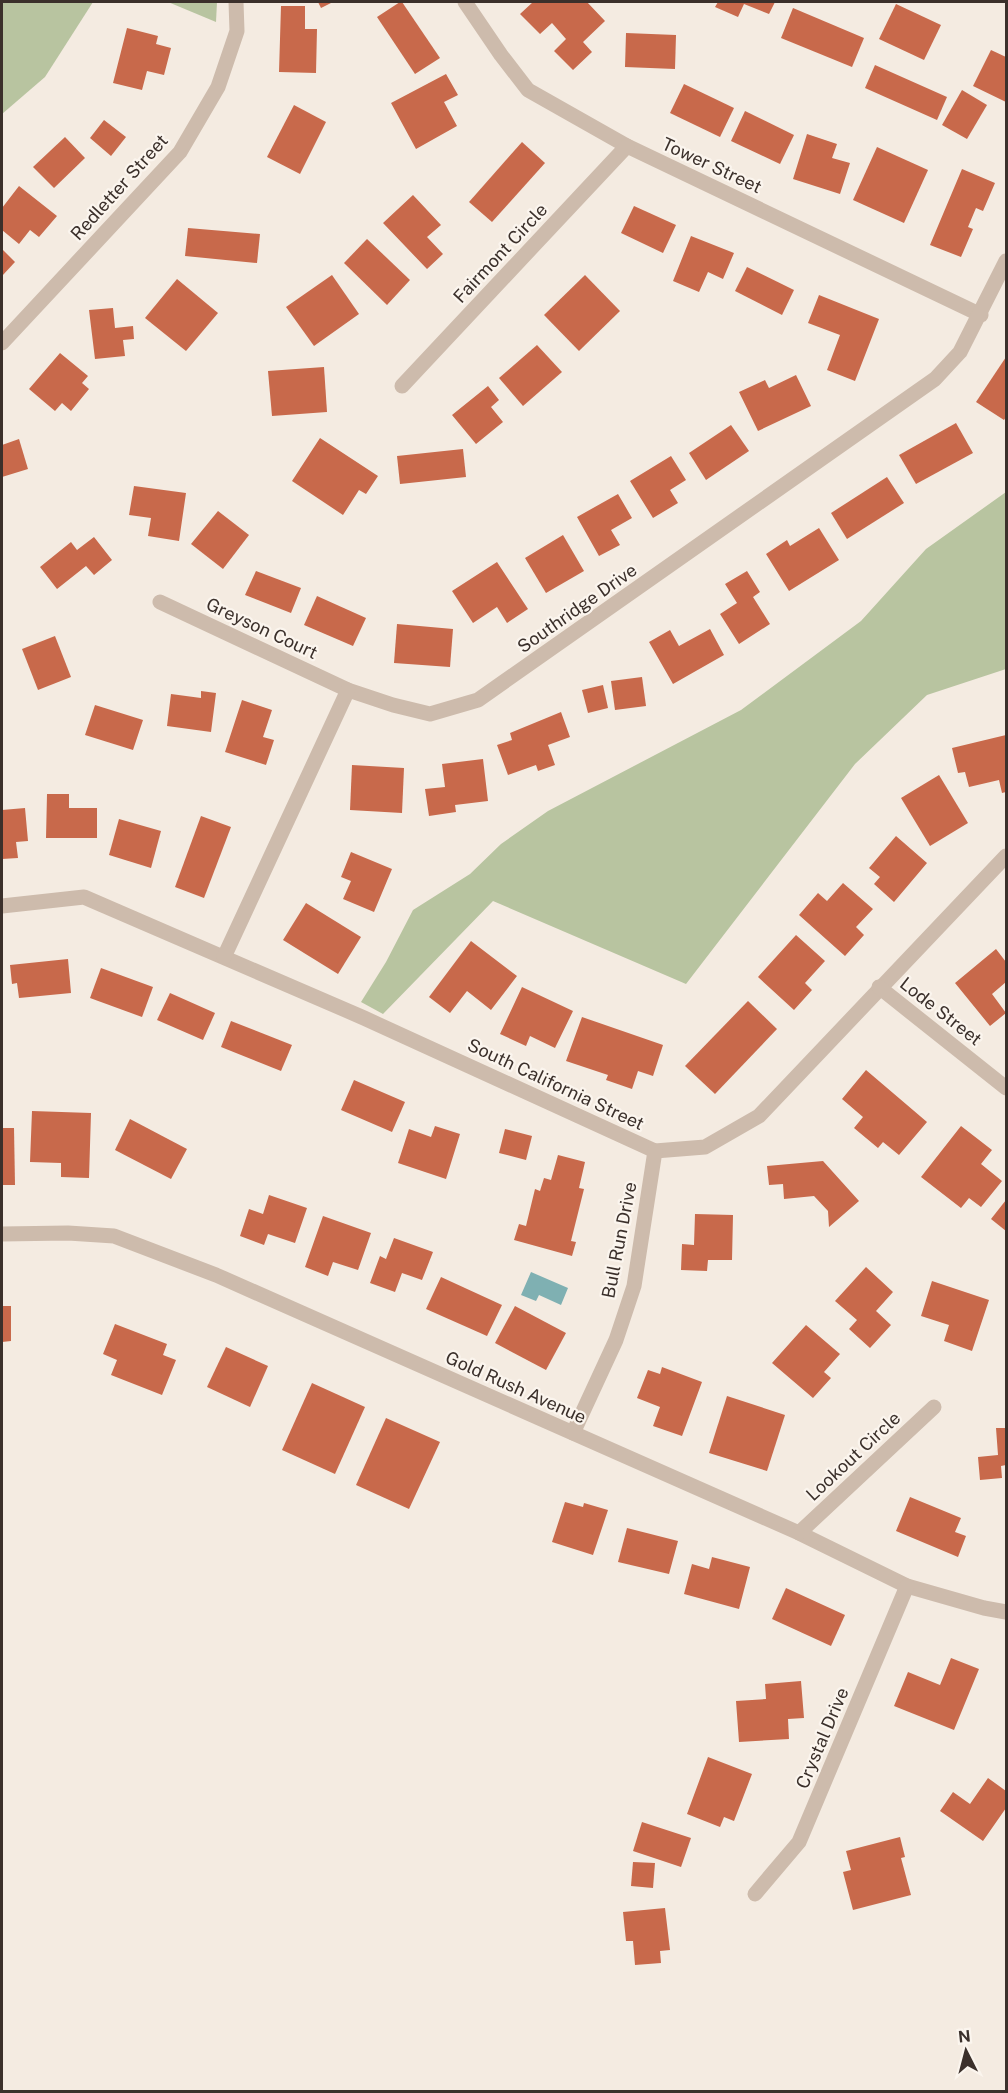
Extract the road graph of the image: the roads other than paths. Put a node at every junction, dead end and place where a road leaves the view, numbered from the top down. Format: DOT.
graph roads {
  1 [pos="236,2"];
  2 [pos="465,2"];
  3 [pos="627,146"];
  4 [pos="1006,261"];
  5 [pos="981,315"];
  6 [pos="2,343"];
  7 [pos="402,386"];
  8 [pos="160,602"];
  9 [pos="348,690"];
  10 [pos="1006,856"];
  11 [pos="2,906"];
  12 [pos="224,957"];
  13 [pos="879,987"];
  14 [pos="1006,1088"];
  15 [pos="655,1151"];
  16 [pos="2,1234"];
  17 [pos="934,1407"];
  18 [pos="573,1433"];
  19 [pos="799,1533"];
  20 [pos="907,1586"];
  21 [pos="1006,1612"];
  22 [pos="755,1894"];
  1 -- 6 [label="street, Redletter Street"];
  2 -- 3 [label="street, Tower Street"];
  3 -- 5 [label="street, Tower Street"];
  3 -- 7 [label="street, Fairmont Circle"];
  4 -- 5 [label="street, Southridge Drive"];
  5 -- 9 [label="street, Southridge Drive"];
  8 -- 9 [label="street, Greyson Court"];
  9 -- 12 [label="street"];
  10 -- 13 [label="street, South California Street"];
  11 -- 12 [label="street, South California Street"];
  12 -- 15 [label="street, South California Street"];
  13 -- 14 [label="street, Lode Street"];
  13 -- 15 [label="street, South California Street"];
  15 -- 18 [label="street, Bull Run Drive"];
  16 -- 18 [label="street, Gold Rush Avenue"];
  17 -- 19 [label="street, Lookout Circle"];
  18 -- 19 [label="street, Gold Rush Avenue"];
  19 -- 20 [label="street, Gold Rush Avenue"];
  20 -- 21 [label="street, Gold Rush Avenue"];
  20 -- 22 [label="street, Crystal Drive"];
}
